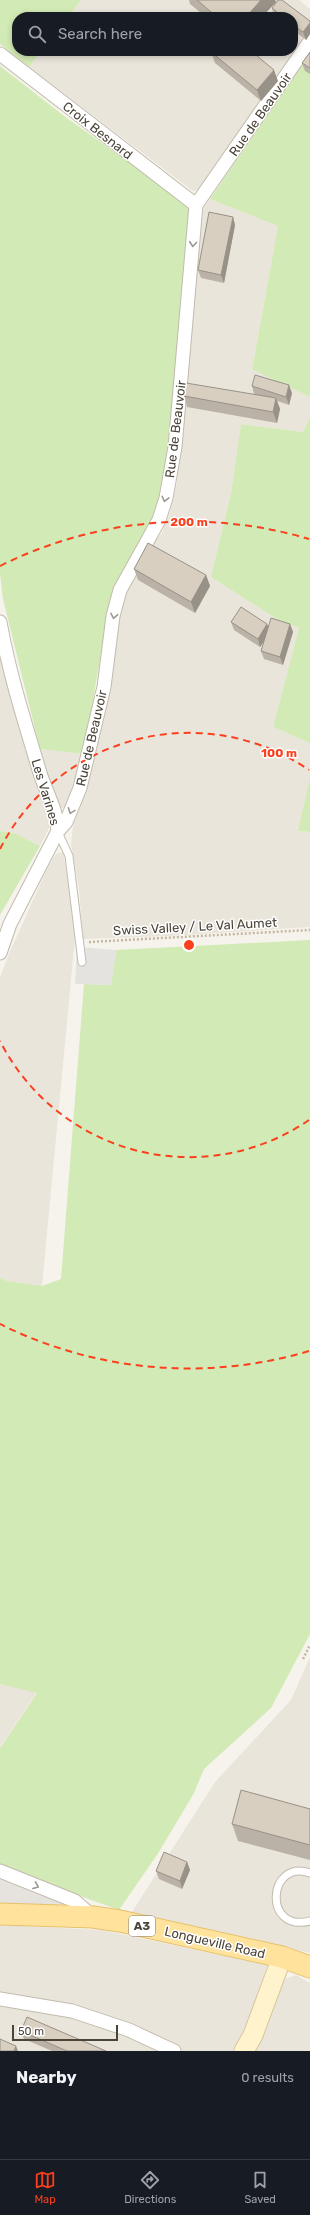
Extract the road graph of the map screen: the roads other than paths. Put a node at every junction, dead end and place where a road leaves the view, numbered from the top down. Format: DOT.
graph roads {
  1 [pos="310,41"];
  2 [pos="0,54"];
  3 [pos="196,205"];
  4 [pos="0,622"];
  5 [pos="58,831"];
  6 [pos="0,953"];
  7 [pos="82,962"];
  8 [pos="0,1871"];
  9 [pos="310,1873"];
  10 [pos="0,1914"];
  11 [pos="93,1917"];
  12 [pos="310,1921"];
  13 [pos="282,1957"];
  14 [pos="310,1967"];
  15 [pos="0,1998"];
  16 [pos="174,2051"];
  17 [pos="244,2051"];
  1 -- 3 [label="street, Rue de Beauvoir"];
  2 -- 3 [label="street, Croix Besnard"];
  3 -- 5 [label="street, Rue de Beauvoir, one-way"];
  4 -- 5 [label="street, Les Varines"];
  5 -- 6 [label="street, Les Varines"];
  5 -- 7 [label="lane"];
  8 -- 11 [label="street, one-way"];
  9 -- 12 [label="lane"];
  10 -- 11 [label="main road, Longueville Road / A3"];
  11 -- 13 [label="main road, Longueville Road / A3"];
  13 -- 14 [label="main road, Longueville Road / A3"];
  13 -- 17 [label="main road"];
  15 -- 16 [label="street"];
}
